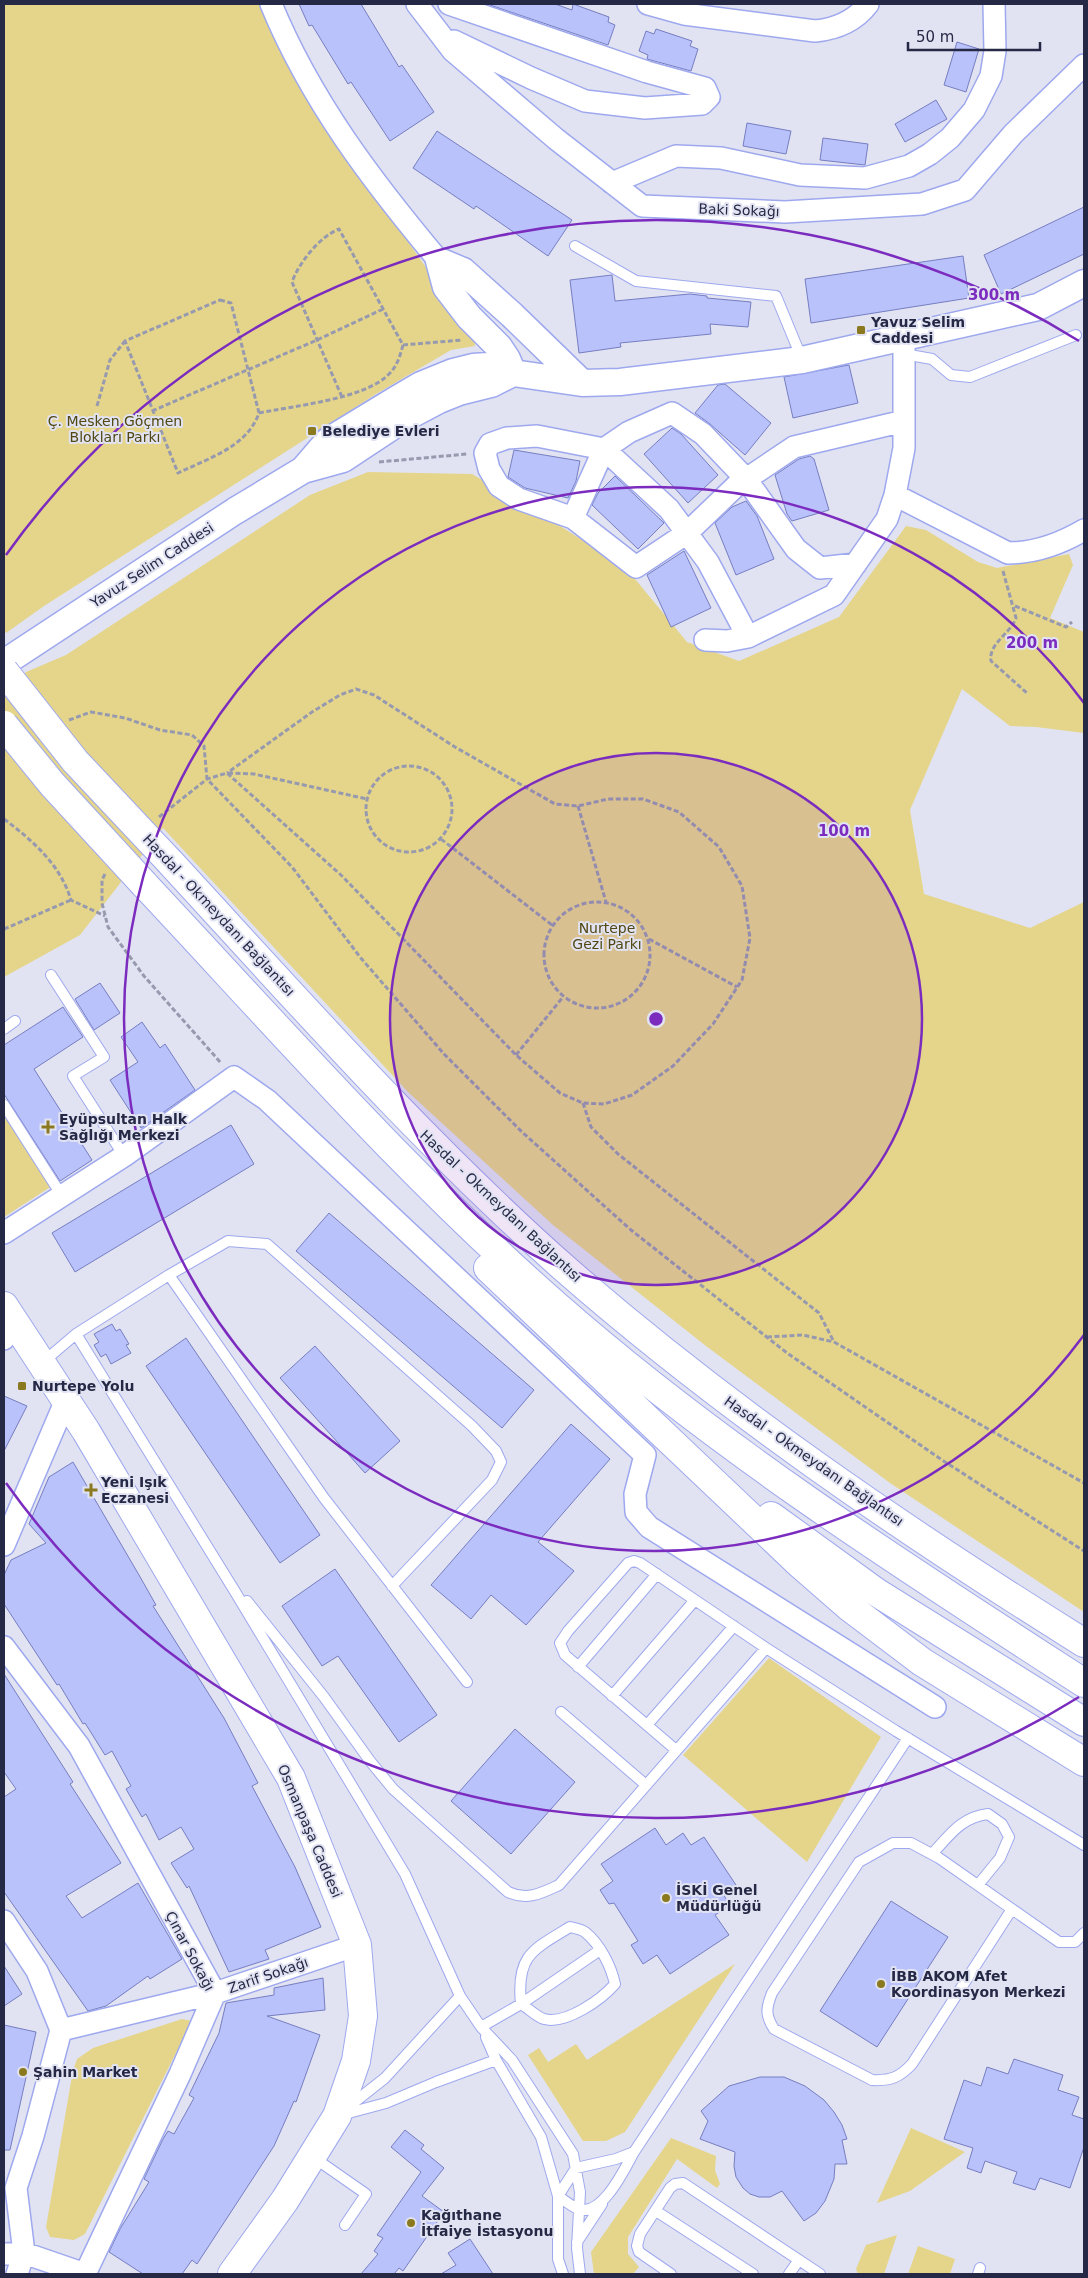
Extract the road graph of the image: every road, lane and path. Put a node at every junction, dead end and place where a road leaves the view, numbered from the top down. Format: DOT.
graph roads {
  1 [pos="271,4"];
  2 [pos="417,4"];
  3 [pos="449,4"];
  4 [pos="868,4"];
  5 [pos="994,4"];
  6 [pos="659,6"];
  7 [pos="441,34"];
  8 [pos="1084,65"];
  9 [pos="612,183"];
  10 [pos="575,246"];
  11 [pos="439,261"];
  12 [pos="1084,283"];
  13 [pos="383,309"];
  14 [pos="512,315"];
  15 [pos="469,317"];
  16 [pos="1076,335"];
  17 [pos="317,340"];
  18 [pos="125,341"];
  19 [pos="403,345"];
  20 [pos="904,345"];
  21 [pos="478,355"];
  22 [pos="802,360"];
  23 [pos="248,370"];
  24 [pos="513,373"];
  25 [pos="582,383"];
  26 [pos="342,397"];
  27 [pos="97,406"];
  28 [pos="152,411"];
  29 [pos="259,413"];
  30 [pos="904,421"];
  31 [pos="604,450"];
  32 [pos="485,453"];
  33 [pos="378,462"];
  34 [pos="303,470"];
  35 [pos="746,480"];
  36 [pos="895,495"];
  37 [pos="573,518"];
  38 [pos="1084,530"];
  39 [pos="687,533"];
  40 [pos="997,549"];
  41 [pos="856,564"];
  42 [pos="1014,606"];
  43 [pos="1072,622"];
  44 [pos="748,638"];
  45 [pos="705,640"];
  46 [pos="4,663"];
  47 [pos="4,671"];
  48 [pos="1028,694"];
  49 [pos="66,721"];
  50 [pos="4,725"];
  51 [pos="227,773"];
  52 [pos="207,779"];
  53 [pos="367,799"];
  54 [pos="578,806"];
  55 [pos="4,819"];
  56 [pos="156,820"];
  57 [pos="441,839"];
  58 [pos="106,872"];
  59 [pos="71,900"];
  60 [pos="606,902"];
  61 [pos="106,916"];
  62 [pos="552,925"];
  63 [pos="4,929"];
  64 [pos="648,939"];
  65 [pos="51,975"];
  66 [pos="737,986"];
  67 [pos="564,997"];
  68 [pos="15,1021"];
  69 [pos="4,1029"];
  70 [pos="516,1055"];
  71 [pos="234,1077"];
  72 [pos="583,1103"];
  73 [pos="4,1105"];
  74 [pos="124,1156"];
  75 [pos="411,1168"];
  76 [pos="62,1196"];
  77 [pos="4,1233"];
  78 [pos="168,1275"];
  79 [pos="6,1321"];
  80 [pos="76,1334"];
  81 [pos="767,1337"];
  82 [pos="834,1342"];
  83 [pos="42,1364"];
  84 [pos="66,1400"];
  85 [pos="702,1468"];
  86 [pos="1084,1483"];
  87 [pos="4,1545"];
  88 [pos="1084,1551"];
  89 [pos="220,1567"];
  90 [pos="657,1574"];
  91 [pos="392,1586"];
  92 [pos="695,1600"];
  93 [pos="734,1626"];
  94 [pos="1084,1643"];
  95 [pos="4,1647"];
  96 [pos="766,1648"];
  97 [pos="578,1667"];
  98 [pos="468,1682"];
  99 [pos="1084,1683"];
  100 [pos="612,1696"];
  101 [pos="935,1707"];
  102 [pos="561,1712"];
  103 [pos="1084,1722"];
  104 [pos="647,1725"];
  105 [pos="908,1738"];
  106 [pos="676,1750"];
  107 [pos="1084,1762"];
  108 [pos="646,1785"];
  109 [pos="1084,1845"];
  110 [pos="932,1854"];
  111 [pos="978,1885"];
  112 [pos="1012,1909"];
  113 [pos="4,1921"];
  114 [pos="1084,1933"];
  115 [pos="357,1945"];
  116 [pos="600,1950"];
  117 [pos="215,1993"];
  118 [pos="460,1996"];
  119 [pos="522,2004"];
  120 [pos="481,2027"];
  121 [pos="61,2030"];
  122 [pos="496,2060"];
  123 [pos="337,2116"];
  124 [pos="634,2152"];
  125 [pos="313,2157"];
  126 [pos="576,2168"];
  127 [pos="10,2188"];
  128 [pos="609,2194"];
  129 [pos="558,2196"];
  130 [pos="579,2210"];
  131 [pos="656,2211"];
  132 [pos="345,2225"];
  133 [pos="577,2243"];
  134 [pos="14,2254"];
  135 [pos="558,2259"];
  136 [pos="799,2260"];
  137 [pos="18,2274"];
  138 [pos="85,2274"];
  139 [pos="232,2274"];
  140 [pos="559,2274"];
  141 [pos="563,2274"];
  142 [pos="580,2274"];
  143 [pos="671,2274"];
  144 [pos="752,2274"];
  145 [pos="789,2274"];
  146 [pos="820,2274"];
  1 -- 11 [label="street"];
  2 -- 7 [label="street, Baki Sokağı"];
  3 -- 7 [label="street"];
  4 -- 6 [label="street"];
  5 -- 9 [label="street"];
  7 -- 9 [label="street, Baki Sokağı"];
  8 -- 9 [label="street, Baki Sokağı"];
  10 -- 22 [label="lane"];
  11 -- 14 [label="street"];
  11 -- 15 [label="street"];
  12 -- 20 [label="street, Yavuz Selim Caddesi"];
  13 -- 17 [label="path"];
  13 -- 17 [label="path"];
  13 -- 19 [label="path"];
  14 -- 24 [label="street"];
  14 -- 25 [label="street"];
  15 -- 21 [label="street"];
  15 -- 24 [label="street"];
  16 -- 20 [label="lane"];
  17 -- 23 [label="path"];
  17 -- 26 [label="path"];
  18 -- 23 [label="path"];
  18 -- 27 [label="path"];
  18 -- 28 [label="path"];
  19 -- 21 [label="path"];
  19 -- 26 [label="path"];
  20 -- 22 [label="street, Yavuz Selim Caddesi"];
  20 -- 30 [label="street"];
  21 -- 24 [label="street, Yavuz Selim Caddesi"];
  21 -- 34 [label="street, Yavuz Selim Caddesi"];
  22 -- 25 [label="street, Yavuz Selim Caddesi"];
  23 -- 28 [label="path"];
  23 -- 29 [label="path"];
  24 -- 25 [label="street, Yavuz Selim Caddesi"];
  24 -- 34 [label="street, Yavuz Selim Caddesi"];
  26 -- 29 [label="path"];
  28 -- 29 [label="path"];
  30 -- 35 [label="street"];
  30 -- 36 [label="street"];
  31 -- 32 [label="street"];
  31 -- 35 [label="street"];
  31 -- 37 [label="street"];
  31 -- 39 [label="street"];
  32 -- 33 [label="path"];
  32 -- 37 [label="street"];
  34 -- 46 [label="street, Yavuz Selim Caddesi"];
  35 -- 39 [label="street"];
  35 -- 41 [label="street"];
  36 -- 40 [label="street"];
  36 -- 41 [label="street"];
  37 -- 39 [label="street"];
  38 -- 40 [label="street"];
  39 -- 44 [label="street"];
  40 -- 42 [label="path"];
  41 -- 44 [label="street"];
  42 -- 43 [label="path"];
  42 -- 48 [label="path"];
  44 -- 45 [label="street"];
  47 -- 94 [label="main road, Hasdal - Okmeydanı Bağlantısı, bridge"];
  49 -- 52 [label="path"];
  50 -- 75 [label="main road, bridge"];
  51 -- 52 [label="path"];
  51 -- 53 [label="path"];
  51 -- 54 [label="path"];
  51 -- 70 [label="path"];
  52 -- 56 [label="path"];
  52 -- 81 [label="path"];
  53 -- 57 [label="path"];
  53 -- 57 [label="path"];
  54 -- 60 [label="path"];
  54 -- 66 [label="path"];
  55 -- 59 [label="path"];
  57 -- 62 [label="path"];
  58 -- 61 [label="path"];
  59 -- 61 [label="path"];
  59 -- 63 [label="path"];
  60 -- 62 [label="path"];
  60 -- 64 [label="path"];
  61 -- 71 [label="path"];
  62 -- 67 [label="path"];
  64 -- 66 [label="path"];
  64 -- 67 [label="path"];
  65 -- 74 [label="lane"];
  66 -- 72 [label="path"];
  67 -- 70 [label="path"];
  68 -- 69 [label="lane"];
  70 -- 72 [label="path"];
  71 -- 74 [label="street"];
  71 -- 101 [label="street"];
  72 -- 82 [label="path"];
  73 -- 76 [label="lane"];
  74 -- 76 [label="street"];
  75 -- 85 [label="main road"];
  75 -- 99 [label="main road"];
  76 -- 77 [label="street"];
  78 -- 80 [label="lane"];
  78 -- 91 [label="lane"];
  78 -- 91 [label="lane"];
  79 -- 83 [label="main road, Osmanpaşa Caddesi"];
  80 -- 83 [label="lane"];
  80 -- 89 [label="lane"];
  81 -- 82 [label="path"];
  81 -- 88 [label="path"];
  82 -- 86 [label="path"];
  83 -- 84 [label="main road, Osmanpaşa Caddesi"];
  84 -- 87 [label="street"];
  84 -- 115 [label="main road, Osmanpaşa Caddesi"];
  85 -- 103 [label="main road"];
  85 -- 107 [label="main road"];
  89 -- 108 [label="lane"];
  89 -- 118 [label="lane"];
  90 -- 92 [label="lane"];
  90 -- 97 [label="lane"];
  90 -- 97 [label="lane"];
  91 -- 98 [label="lane"];
  92 -- 93 [label="lane"];
  92 -- 100 [label="lane"];
  93 -- 96 [label="lane"];
  93 -- 104 [label="lane"];
  95 -- 117 [label="street, Çınar Sokağı"];
  96 -- 105 [label="lane"];
  96 -- 106 [label="lane"];
  97 -- 100 [label="lane"];
  100 -- 104 [label="lane"];
  102 -- 108 [label="lane"];
  104 -- 106 [label="lane"];
  105 -- 109 [label="lane"];
  105 -- 124 [label="lane"];
  106 -- 108 [label="lane"];
  110 -- 111 [label="lane"];
  110 -- 111 [label="lane"];
  110 -- 112 [label="lane"];
  111 -- 112 [label="lane"];
  112 -- 114 [label="lane"];
  113 -- 121 [label="street"];
  115 -- 117 [label="street, Zarif Sokağı"];
  115 -- 123 [label="main road, Osmanpaşa Caddesi"];
  116 -- 119 [label="lane"];
  116 -- 119 [label="lane"];
  116 -- 119 [label="lane"];
  117 -- 121 [label="street, Zarif Sokağı"];
  117 -- 138 [label="street, Çınar Sokağı"];
  118 -- 120 [label="lane"];
  118 -- 123 [label="lane"];
  119 -- 120 [label="lane"];
  120 -- 122 [label="lane"];
  120 -- 126 [label="lane"];
  121 -- 127 [label="street"];
  122 -- 123 [label="lane"];
  122 -- 129 [label="lane"];
  123 -- 125 [label="main road, Osmanpaşa Caddesi"];
  124 -- 126 [label="lane"];
  124 -- 128 [label="lane"];
  125 -- 132 [label="lane"];
  125 -- 139 [label="main road, Osmanpaşa Caddesi"];
  126 -- 129 [label="lane"];
  126 -- 130 [label="lane"];
  127 -- 134 [label="street"];
  128 -- 130 [label="lane"];
  128 -- 133 [label="lane"];
  129 -- 130 [label="lane"];
  129 -- 135 [label="lane"];
  130 -- 133 [label="lane"];
  131 -- 136 [label="lane"];
  131 -- 143 [label="lane"];
  131 -- 144 [label="lane"];
  133 -- 142 [label="lane"];
  134 -- 137 [label="street"];
  134 -- 138 [label="street"];
  135 -- 140 [label="lane"];
  135 -- 141 [label="lane"];
  136 -- 145 [label="lane"];
  136 -- 146 [label="lane"];
}
